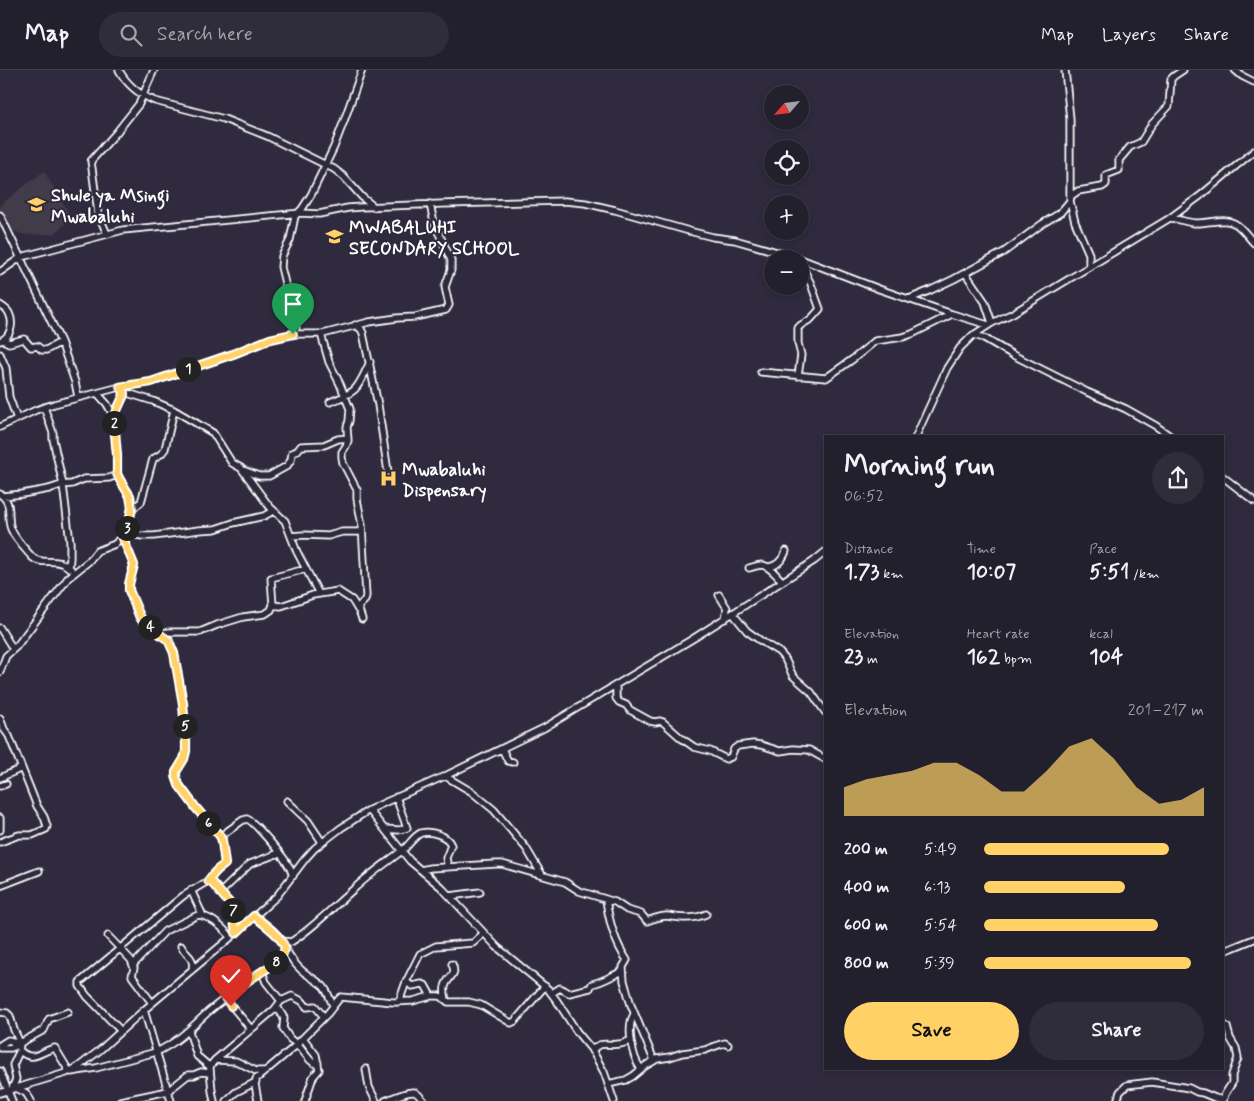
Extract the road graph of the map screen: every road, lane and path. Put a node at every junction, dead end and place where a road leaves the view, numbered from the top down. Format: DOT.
graph roads {
  1 [pos="119,70"];
  2 [pos="154,70"];
  3 [pos="362,70"];
  4 [pos="1065,70"];
  5 [pos="1183,70"];
  6 [pos="1235,70"];
  7 [pos="1254,82"];
  8 [pos="143,96"];
  9 [pos="1254,151"];
  10 [pos="326,165"];
  11 [pos="1070,201"];
  12 [pos="430,204"];
  13 [pos="374,207"];
  14 [pos="299,213"];
  15 [pos="0,215"];
  16 [pos="1170,218"];
  17 [pos="107,234"];
  18 [pos="1254,242"];
  19 [pos="767,250"];
  20 [pos="20,258"];
  21 [pos="809,264"];
  22 [pos="1090,267"];
  23 [pos="0,272"];
  24 [pos="966,274"];
  25 [pos="809,280"];
  26 [pos="909,299"];
  27 [pos="0,304"];
  28 [pos="952,314"];
  29 [pos="990,324"];
  30 [pos="355,325"];
  31 [pos="293,334"];
  32 [pos="321,334"];
  33 [pos="972,336"];
  34 [pos="2,340"];
  35 [pos="61,342"];
  36 [pos="0,354"];
  37 [pos="370,362"];
  38 [pos="761,372"];
  39 [pos="798,376"];
  40 [pos="122,389"];
  41 [pos="97,393"];
  42 [pos="345,396"];
  43 [pos="78,397"];
  44 [pos="330,402"];
  45 [pos="44,407"];
  46 [pos="174,410"];
  47 [pos="114,417"];
  48 [pos="17,419"];
  49 [pos="0,427"];
  50 [pos="916,435"];
  51 [pos="1168,435"];
  52 [pos="348,438"];
  53 [pos="242,469"];
  54 [pos="388,472"];
  55 [pos="117,475"];
  56 [pos="1224,478"];
  57 [pos="63,485"];
  58 [pos="2,495"];
  59 [pos="1254,501"];
  60 [pos="132,509"];
  61 [pos="272,511"];
  62 [pos="362,532"];
  63 [pos="123,535"];
  64 [pos="291,536"];
  65 [pos="786,551"];
  66 [pos="824,553"];
  67 [pos="767,567"];
  68 [pos="749,568"];
  69 [pos="306,569"];
  70 [pos="72,570"];
  71 [pos="782,582"];
  72 [pos="319,594"];
  73 [pos="719,595"];
  74 [pos="273,605"];
  75 [pos="358,610"];
  76 [pos="733,614"];
  77 [pos="362,619"];
  78 [pos="725,619"];
  79 [pos="0,628"];
  80 [pos="160,634"];
  81 [pos="13,650"];
  82 [pos="0,672"];
  83 [pos="616,685"];
  84 [pos="824,711"];
  85 [pos="0,718"];
  86 [pos="502,749"];
  87 [pos="824,758"];
  88 [pos="513,762"];
  89 [pos="22,768"];
  90 [pos="445,776"];
  91 [pos="0,778"];
  92 [pos="396,798"];
  93 [pos="287,801"];
  94 [pos="370,810"];
  95 [pos="0,818"];
  96 [pos="385,829"];
  97 [pos="0,831"];
  98 [pos="220,836"];
  99 [pos="8,839"];
  100 [pos="0,842"];
  101 [pos="322,842"];
  102 [pos="401,851"];
  103 [pos="279,853"];
  104 [pos="448,867"];
  105 [pos="421,870"];
  106 [pos="39,871"];
  107 [pos="292,876"];
  108 [pos="542,876"];
  109 [pos="208,881"];
  110 [pos="0,886"];
  111 [pos="192,890"];
  112 [pos="220,892"];
  113 [pos="480,892"];
  114 [pos="450,896"];
  115 [pos="606,900"];
  116 [pos="706,914"];
  117 [pos="203,916"];
  118 [pos="254,916"];
  119 [pos="236,933"];
  120 [pos="484,933"];
  121 [pos="108,936"];
  122 [pos="231,937"];
  123 [pos="1254,939"];
  124 [pos="290,942"];
  125 [pos="283,944"];
  126 [pos="181,946"];
  127 [pos="120,949"];
  128 [pos="1224,951"];
  129 [pos="289,956"];
  130 [pos="452,964"];
  131 [pos="133,965"];
  132 [pos="192,970"];
  133 [pos="623,971"];
  134 [pos="262,972"];
  135 [pos="406,982"];
  136 [pos="545,986"];
  137 [pos="552,993"];
  138 [pos="432,996"];
  139 [pos="225,998"];
  140 [pos="446,1000"];
  141 [pos="281,1001"];
  142 [pos="399,1002"];
  143 [pos="152,1003"];
  144 [pos="333,1006"];
  145 [pos="144,1010"];
  146 [pos="274,1010"];
  147 [pos="0,1012"];
  148 [pos="68,1012"];
  149 [pos="634,1014"];
  150 [pos="324,1017"];
  151 [pos="1224,1025"];
  152 [pos="251,1029"];
  153 [pos="121,1031"];
  154 [pos="189,1031"];
  155 [pos="302,1038"];
  156 [pos="631,1040"];
  157 [pos="297,1044"];
  158 [pos="728,1045"];
  159 [pos="19,1046"];
  160 [pos="0,1047"];
  161 [pos="592,1051"];
  162 [pos="156,1052"];
  163 [pos="215,1060"];
  164 [pos="654,1060"];
  165 [pos="318,1063"];
  166 [pos="366,1069"];
  167 [pos="641,1069"];
  168 [pos="210,1070"];
  169 [pos="0,1071"];
  170 [pos="266,1071"];
  171 [pos="68,1072"];
  172 [pos="256,1082"];
  173 [pos="608,1084"];
  174 [pos="12,1089"];
  175 [pos="168,1091"];
  176 [pos="0,1093"];
  177 [pos="1223,1100"];
  178 [pos="12,1101"];
  179 [pos="31,1101"];
  180 [pos="120,1101"];
  181 [pos="171,1101"];
  182 [pos="214,1101"];
  183 [pos="226,1101"];
  184 [pos="258,1101"];
  185 [pos="305,1101"];
  186 [pos="376,1101"];
  187 [pos="385,1101"];
  188 [pos="424,1101"];
  189 [pos="614,1101"];
  190 [pos="1117,1101"];
  1 -- 8 [label="street"];
  2 -- 8 [label="street"];
  3 -- 10 [label="street"];
  4 -- 11 [label="street"];
  5 -- 11 [label="street"];
  6 -- 7 [label="street"];
  8 -- 10 [label="street"];
  8 -- 17 [label="street"];
  9 -- 16 [label="street"];
  10 -- 13 [label="street"];
  10 -- 14 [label="street"];
  11 -- 22 [label="street"];
  11 -- 24 [label="street"];
  12 -- 13 [label="street"];
  12 -- 19 [label="street"];
  12 -- 30 [label="street"];
  13 -- 14 [label="street"];
  14 -- 17 [label="street"];
  14 -- 31 [label="street"];
  15 -- 20 [label="street"];
  16 -- 18 [label="street"];
  16 -- 22 [label="street"];
  17 -- 20 [label="street"];
  20 -- 23 [label="street"];
  20 -- 35 [label="street"];
  21 -- 26 [label="street"];
  22 -- 29 [label="street"];
  24 -- 26 [label="street"];
  24 -- 29 [label="street"];
  25 -- 39 [label="street"];
  26 -- 28 [label="street"];
  27 -- 34 [label="street"];
  28 -- 29 [label="street"];
  28 -- 39 [label="street"];
  29 -- 33 [label="street"];
  30 -- 32 [label="street"];
  30 -- 37 [label="street"];
  31 -- 32 [label="street"];
  31 -- 40 [label="street"];
  32 -- 42 [label="street"];
  33 -- 50 [label="street"];
  33 -- 51 [label="street"];
  34 -- 35 [label="street"];
  35 -- 43 [label="street"];
  36 -- 48 [label="street"];
  37 -- 42 [label="street"];
  37 -- 54 [label="street"];
  38 -- 39 [label="street"];
  40 -- 41 [label="street"];
  40 -- 46 [label="street"];
  40 -- 47 [label="street"];
  41 -- 43 [label="street"];
  41 -- 47 [label="street"];
  42 -- 44 [label="street"];
  42 -- 52 [label="street"];
  43 -- 45 [label="street"];
  45 -- 48 [label="street"];
  45 -- 57 [label="street"];
  46 -- 53 [label="street"];
  46 -- 60 [label="street"];
  47 -- 55 [label="street"];
  48 -- 49 [label="street"];
  52 -- 53 [label="street"];
  52 -- 62 [label="street"];
  53 -- 61 [label="street"];
  55 -- 57 [label="street"];
  55 -- 60 [label="street"];
  56 -- 59 [label="street"];
  57 -- 58 [label="street"];
  57 -- 70 [label="street"];
  58 -- 70 [label="street"];
  60 -- 63 [label="street"];
  61 -- 63 [label="street"];
  61 -- 64 [label="street"];
  62 -- 64 [label="street"];
  62 -- 75 [label="street"];
  63 -- 70 [label="street"];
  63 -- 80 [label="street"];
  64 -- 69 [label="street"];
  65 -- 67 [label="street"];
  66 -- 71 [label="street"];
  67 -- 68 [label="street"];
  67 -- 71 [label="street"];
  69 -- 72 [label="street"];
  69 -- 74 [label="street"];
  70 -- 81 [label="street"];
  71 -- 76 [label="street"];
  72 -- 74 [label="street"];
  72 -- 75 [label="street"];
  73 -- 78 [label="street"];
  74 -- 80 [label="street"];
  75 -- 77 [label="street"];
  76 -- 78 [label="street"];
  76 -- 84 [label="street"];
  78 -- 83 [label="street"];
  79 -- 81 [label="street"];
  80 -- 98 [label="street"];
  81 -- 82 [label="street"];
  83 -- 86 [label="street"];
  83 -- 87 [label="street"];
  85 -- 89 [label="street"];
  86 -- 88 [label="street"];
  86 -- 90 [label="street"];
  89 -- 91 [label="street"];
  89 -- 99 [label="street"];
  90 -- 92 [label="street"];
  90 -- 108 [label="street"];
  92 -- 94 [label="street"];
  92 -- 96 [label="street"];
  93 -- 101 [label="street"];
  94 -- 96 [label="street"];
  94 -- 101 [label="street"];
  95 -- 97 [label="street"];
  96 -- 102 [label="street"];
  97 -- 99 [label="street"];
  98 -- 103 [label="street"];
  98 -- 109 [label="street"];
  99 -- 100 [label="street"];
  101 -- 107 [label="street"];
  102 -- 104 [label="street"];
  102 -- 105 [label="street"];
  102 -- 124 [label="street"];
  103 -- 107 [label="street"];
  103 -- 112 [label="street"];
  104 -- 105 [label="street"];
  104 -- 108 [label="street"];
  105 -- 114 [label="street"];
  106 -- 110 [label="street"];
  107 -- 118 [label="street"];
  108 -- 115 [label="street"];
  109 -- 111 [label="street"];
  109 -- 112 [label="street"];
  111 -- 117 [label="street"];
  111 -- 127 [label="street"];
  112 -- 119 [label="street"];
  113 -- 114 [label="street"];
  114 -- 120 [label="street"];
  115 -- 116 [label="street"];
  115 -- 133 [label="street"];
  117 -- 122 [label="street"];
  117 -- 131 [label="street"];
  118 -- 119 [label="street"];
  118 -- 125 [label="street"];
  119 -- 122 [label="street"];
  120 -- 135 [label="street"];
  120 -- 136 [label="street"];
  121 -- 127 [label="street"];
  122 -- 132 [label="street"];
  123 -- 128 [label="street"];
  124 -- 125 [label="street"];
  124 -- 129 [label="street"];
  125 -- 129 [label="street"];
  125 -- 134 [label="street"];
  126 -- 132 [label="street"];
  127 -- 131 [label="street"];
  127 -- 153 [label="street"];
  129 -- 144 [label="street"];
  130 -- 140 [label="street"];
  131 -- 143 [label="street"];
  132 -- 143 [label="street"];
  133 -- 137 [label="street"];
  133 -- 149 [label="street"];
  134 -- 139 [label="street"];
  134 -- 141 [label="street"];
  135 -- 138 [label="street"];
  135 -- 142 [label="street"];
  136 -- 137 [label="street"];
  136 -- 140 [label="street"];
  137 -- 161 [label="street"];
  138 -- 140 [label="street"];
  138 -- 142 [label="street"];
  139 -- 152 [label="street"];
  139 -- 154 [label="street"];
  141 -- 146 [label="street"];
  141 -- 150 [label="street"];
  142 -- 144 [label="street"];
  143 -- 145 [label="street"];
  144 -- 150 [label="street"];
  145 -- 153 [label="street"];
  145 -- 162 [label="street"];
  146 -- 152 [label="street"];
  146 -- 157 [label="street"];
  147 -- 159 [label="street"];
  148 -- 159 [label="street"];
  149 -- 156 [label="street"];
  149 -- 164 [label="street"];
  150 -- 155 [label="street"];
  151 -- 177 [label="street"];
  152 -- 163 [label="street"];
  153 -- 171 [label="street"];
  154 -- 162 [label="street"];
  154 -- 168 [label="street"];
  155 -- 157 [label="street"];
  155 -- 165 [label="street"];
  156 -- 161 [label="street"];
  156 -- 167 [label="street"];
  157 -- 165 [label="street"];
  157 -- 170 [label="street"];
  158 -- 164 [label="street"];
  159 -- 160 [label="street"];
  159 -- 171 [label="street"];
  159 -- 174 [label="street"];
  161 -- 173 [label="street"];
  162 -- 171 [label="street"];
  162 -- 175 [label="street"];
  163 -- 168 [label="street"];
  163 -- 170 [label="street"];
  164 -- 167 [label="street"];
  165 -- 185 [label="street"];
  166 -- 186 [label="street"];
  167 -- 173 [label="street"];
  168 -- 175 [label="street"];
  168 -- 182 [label="street"];
  169 -- 174 [label="street"];
  170 -- 172 [label="street"];
  171 -- 174 [label="street"];
  172 -- 183 [label="street"];
  172 -- 184 [label="street"];
  173 -- 189 [label="street"];
  174 -- 176 [label="street"];
  174 -- 178 [label="street"];
  174 -- 179 [label="street"];
  175 -- 180 [label="street"];
  175 -- 181 [label="street"];
  177 -- 190 [label="street"];
  187 -- 188 [label="street"];
}
